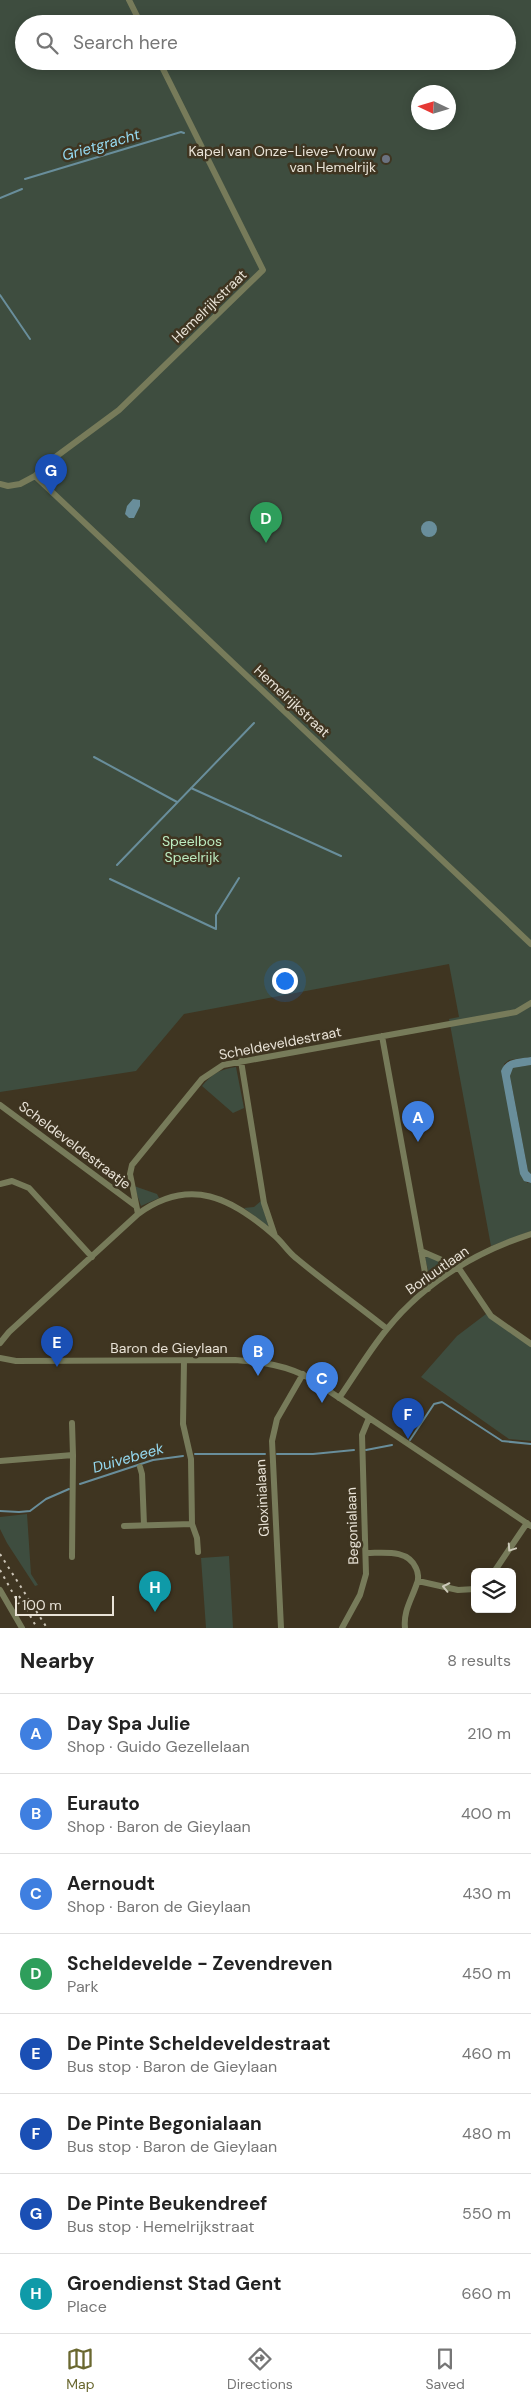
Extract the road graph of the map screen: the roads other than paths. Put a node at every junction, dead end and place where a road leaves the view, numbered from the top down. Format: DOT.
graph roads {
  1 [pos="129,0"];
  2 [pos="136,15"];
  3 [pos="163,70"];
  4 [pos="36,476"];
  5 [pos="0,484"];
  6 [pos="531,944"];
  7 [pos="531,1003"];
  8 [pos="382,1036"];
  9 [pos="241,1061"];
  10 [pos="0,1105"];
  11 [pos="0,1184"];
  12 [pos="136,1206"];
  13 [pos="138,1214"];
  14 [pos="531,1234"];
  15 [pos="275,1236"];
  16 [pos="421,1251"];
  17 [pos="92,1257"];
  18 [pos="458,1267"];
  19 [pos="428,1289"];
  20 [pos="387,1329"];
  21 [pos="0,1343"];
  22 [pos="531,1344"];
  23 [pos="0,1358"];
  24 [pos="184,1361"];
  25 [pos="303,1374"];
  26 [pos="339,1398"];
  27 [pos="369,1418"];
  28 [pos="72,1423"];
  29 [pos="73,1455"];
  30 [pos="0,1461"];
  31 [pos="140,1467"];
  32 [pos="192,1524"];
  33 [pos="144,1525"];
  34 [pos="529,1525"];
  35 [pos="124,1526"];
  36 [pos="198,1552"];
  37 [pos="367,1553"];
  38 [pos="72,1557"];
  39 [pos="497,1568"];
  40 [pos="418,1581"];
  41 [pos="471,1589"];
  42 [pos="0,1590"];
  43 [pos="22,1628"];
  44 [pos="281,1628"];
  45 [pos="342,1628"];
  46 [pos="405,1628"];
  1 -- 2 [label="street"];
  3 -- 4 [label="street, Hemelrijkstraat"];
  4 -- 5 [label="street, Hemelrijkstraat"];
  4 -- 6 [label="street, Hemelrijkstraat"];
  7 -- 8 [label="street, Scheldeveldestraat"];
  8 -- 9 [label="street, Scheldeveldestraat"];
  8 -- 16 [label="street"];
  9 -- 12 [label="street, Scheldeveldestraat"];
  9 -- 15 [label="street"];
  10 -- 12 [label="street, Scheldeveldestraatje"];
  11 -- 17 [label="street"];
  12 -- 13 [label="street, Scheldeveldestraat"];
  13 -- 15 [label="street"];
  13 -- 17 [label="street"];
  14 -- 18 [label="street, Borluutlaan"];
  15 -- 20 [label="street"];
  16 -- 18 [label="street"];
  16 -- 19 [label="street"];
  17 -- 21 [label="street"];
  18 -- 19 [label="street, Borluutlaan"];
  18 -- 22 [label="street"];
  19 -- 20 [label="street, Borluutlaan"];
  20 -- 26 [label="street, Borluutlaan"];
  23 -- 24 [label="street, Baron de Gieylaan"];
  24 -- 25 [label="street, Baron de Gieylaan"];
  24 -- 32 [label="street"];
  25 -- 26 [label="street, Baron de Gieylaan"];
  25 -- 44 [label="street, Gloxinialaan"];
  26 -- 27 [label="street, Baron de Gieylaan"];
  27 -- 34 [label="street, Baron de Gieylaan"];
  27 -- 37 [label="street, Begonialaan"];
  28 -- 29 [label="street"];
  29 -- 30 [label="street"];
  29 -- 38 [label="street"];
  31 -- 33 [label="street"];
  32 -- 33 [label="street"];
  32 -- 36 [label="street"];
  33 -- 35 [label="street"];
  34 -- 39 [label="street, one-way"];
  37 -- 40 [label="street"];
  37 -- 45 [label="street, Begonialaan"];
  41 -- 40 [label="street, one-way"];
  40 -- 46 [label="street"];
  42 -- 43 [label="street"];
}
